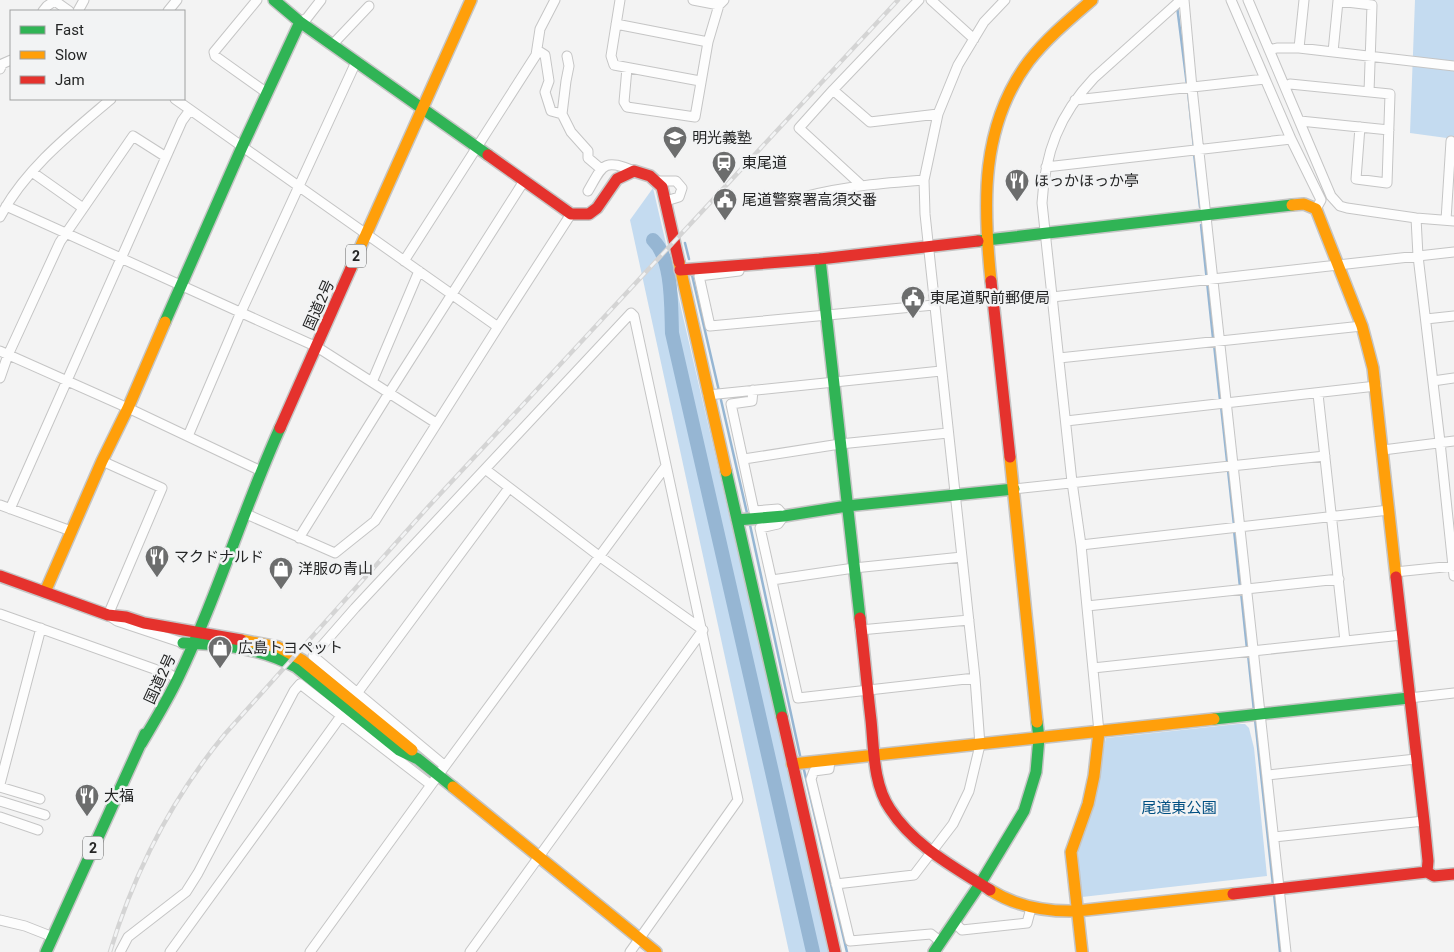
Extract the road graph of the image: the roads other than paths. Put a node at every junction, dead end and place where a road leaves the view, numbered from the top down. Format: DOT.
graph roads {
  1 [pos="55,0"];
  2 [pos="178,0"];
  3 [pos="257,0"];
  4 [pos="274,0"];
  5 [pos="321,0"];
  6 [pos="471,0"];
  7 [pos="555,0"];
  8 [pos="620,0"];
  9 [pos="692,0"];
  10 [pos="919,0"];
  11 [pos="931,0"];
  12 [pos="1005,0"];
  13 [pos="1092,0"];
  14 [pos="1231,0"];
  15 [pos="1248,0"];
  16 [pos="1304,0"];
  17 [pos="721,2"];
  18 [pos="1180,2"];
  19 [pos="369,6"];
  20 [pos="44,10"];
  21 [pos="68,10"];
  22 [pos="169,10"];
  23 [pos="300,22"];
  24 [pos="616,24"];
  25 [pos="974,39"];
  26 [pos="708,42"];
  27 [pos="333,44"];
  28 [pos="1299,48"];
  29 [pos="537,50"];
  30 [pos="1269,50"];
  31 [pos="1333,52"];
  32 [pos="567,56"];
  33 [pos="1370,57"];
  34 [pos="10,60"];
  35 [pos="356,62"];
  36 [pos="1454,66"];
  37 [pos="627,68"];
  38 [pos="0,69"];
  39 [pos="1265,79"];
  40 [pos="700,80"];
  41 [pos="550,81"];
  42 [pos="566,81"];
  43 [pos="1285,87"];
  44 [pos="1189,88"];
  45 [pos="833,90"];
  46 [pos="1369,92"];
  47 [pos="267,93"];
  48 [pos="110,100"];
  49 [pos="176,100"];
  50 [pos="1075,100"];
  51 [pos="424,108"];
  52 [pos="190,110"];
  53 [pos="562,114"];
  54 [pos="938,114"];
  55 [pos="1300,122"];
  56 [pos="1360,127"];
  57 [pos="1389,130"];
  58 [pos="1291,139"];
  59 [pos="1451,141"];
  60 [pos="242,147"];
  61 [pos="478,147"];
  62 [pos="1195,151"];
  63 [pos="166,157"];
  64 [pos="1046,167"];
  65 [pos="601,169"];
  66 [pos="634,171"];
  67 [pos="32,172"];
  68 [pos="924,180"];
  69 [pos="524,181"];
  70 [pos="658,181"];
  71 [pos="861,185"];
  72 [pos="299,186"];
  73 [pos="588,191"];
  74 [pos="807,196"];
  75 [pos="1331,196"];
  76 [pos="666,201"];
  77 [pos="1318,204"];
  78 [pos="6,206"];
  79 [pos="83,208"];
  80 [pos="571,214"];
  81 [pos="1206,215"];
  82 [pos="0,217"];
  83 [pos="1416,218"];
  84 [pos="1450,221"];
  85 [pos="65,233"];
  86 [pos="366,234"];
  87 [pos="1046,234"];
  88 [pos="987,239"];
  89 [pos="928,247"];
  90 [pos="1454,252"];
  91 [pos="1418,256"];
  92 [pos="122,259"];
  93 [pos="820,259"];
  94 [pos="404,260"];
  95 [pos="748,264"];
  96 [pos="1339,265"];
  97 [pos="680,270"];
  98 [pos="419,271"];
  99 [pos="1209,279"];
  100 [pos="181,286"];
  101 [pos="452,294"];
  102 [pos="1052,297"];
  103 [pos="934,305"];
  104 [pos="241,312"];
  105 [pos="826,316"];
  106 [pos="1454,316"];
  107 [pos="1426,319"];
  108 [pos="498,326"];
  109 [pos="1362,326"];
  110 [pos="1216,341"];
  111 [pos="316,347"];
  112 [pos="4,353"];
  113 [pos="1059,358"];
  114 [pos="941,371"];
  115 [pos="0,378"];
  116 [pos="1454,378"];
  117 [pos="68,380"];
  118 [pos="1433,381"];
  119 [pos="372,382"];
  120 [pos="834,382"];
  121 [pos="1376,386"];
  122 [pos="753,390"];
  123 [pos="389,392"];
  124 [pos="1318,394"];
  125 [pos="708,395"];
  126 [pos="1223,404"];
  127 [pos="128,408"];
  128 [pos="1066,421"];
  129 [pos="436,423"];
  130 [pos="948,433"];
  131 [pos="188,436"];
  132 [pos="1454,441"];
  133 [pos="1440,442"];
  134 [pos="840,444"];
  135 [pos="1383,450"];
  136 [pos="1325,456"];
  137 [pos="744,459"];
  138 [pos="102,461"];
  139 [pos="666,466"];
  140 [pos="1229,466"];
  141 [pos="485,468"];
  142 [pos="261,471"];
  143 [pos="1072,482"];
  144 [pos="509,488"];
  145 [pos="1014,489"];
  146 [pos="955,496"];
  147 [pos="0,505"];
  148 [pos="1450,505"];
  149 [pos="847,506"];
  150 [pos="10,509"];
  151 [pos="1389,510"];
  152 [pos="244,513"];
  153 [pos="784,516"];
  154 [pos="1332,516"];
  155 [pos="737,520"];
  156 [pos="1236,528"];
  157 [pos="71,532"];
  158 [pos="299,538"];
  159 [pos="1080,544"];
  160 [pos="599,556"];
  161 [pos="962,557"];
  162 [pos="854,568"];
  163 [pos="1454,570"];
  164 [pos="1394,572"];
  165 [pos="0,576"];
  166 [pos="1338,579"];
  167 [pos="772,580"];
  168 [pos="1243,589"];
  169 [pos="45,592"];
  170 [pos="1086,606"];
  171 [pos="0,614"];
  172 [pos="108,615"];
  173 [pos="969,620"];
  174 [pos="41,628"];
  175 [pos="703,630"];
  176 [pos="860,630"];
  177 [pos="1402,635"];
  178 [pos="190,638"];
  179 [pos="1345,641"];
  180 [pos="1250,651"];
  181 [pos="1093,668"];
  182 [pos="171,675"];
  183 [pos="975,678"];
  184 [pos="867,689"];
  185 [pos="358,692"];
  186 [pos="1454,693"];
  187 [pos="1409,698"];
  188 [pos="1256,715"];
  189 [pos="341,716"];
  190 [pos="1099,732"];
  191 [pos="1039,738"];
  192 [pos="141,744"];
  193 [pos="980,745"];
  194 [pos="874,756"];
  195 [pos="1416,760"];
  196 [pos="830,761"];
  197 [pos="792,764"];
  198 [pos="1267,775"];
  199 [pos="438,776"];
  200 [pos="0,786"];
  201 [pos="40,799"];
  202 [pos="0,801"];
  203 [pos="46,815"];
  204 [pos="0,817"];
  205 [pos="1424,821"];
  206 [pos="38,830"];
  207 [pos="1274,837"];
  208 [pos="931,851"];
  209 [pos="538,857"];
  210 [pos="1427,872"];
  211 [pos="1454,874"];
  212 [pos="836,884"];
  213 [pos="980,884"];
  214 [pos="1276,889"];
  215 [pos="1031,908"];
  216 [pos="1077,911"];
  217 [pos="0,920"];
  218 [pos="955,923"];
  219 [pos="53,938"];
  220 [pos="640,939"];
  221 [pos="941,942"];
  222 [pos="173,951"];
  223 [pos="46,952"];
  224 [pos="120,952"];
  225 [pos="310,952"];
  226 [pos="470,952"];
  227 [pos="630,952"];
  228 [pos="656,952"];
  229 [pos="835,952"];
  230 [pos="934,952"];
  231 [pos="1082,952"];
  232 [pos="1286,952"];
  1 -- 20 [label="street"];
  1 -- 21 [label="street"];
  2 -- 22 [label="street"];
  3 -- 47 [label="street"];
  4 -- 23 [label="main road"];
  5 -- 23 [label="street"];
  6 -- 51 [label="main road, 国道2号 / 2"];
  7 -- 29 [label="street"];
  8 -- 24 [label="street"];
  9 -- 17 [label="street"];
  10 -- 45 [label="street"];
  11 -- 25 [label="street"];
  12 -- 25 [label="street"];
  13 -- 88 [label="main road"];
  14 -- 39 [label="street"];
  15 -- 30 [label="street"];
  16 -- 28 [label="street"];
  17 -- 26 [label="street"];
  18 -- 44 [label="street"];
  18 -- 50 [label="street"];
  19 -- 27 [label="street"];
  23 -- 27 [label="main road"];
  23 -- 47 [label="main road"];
  24 -- 26 [label="street"];
  24 -- 37 [label="street"];
  25 -- 54 [label="street"];
  26 -- 40 [label="street"];
  27 -- 35 [label="main road"];
  28 -- 30 [label="street"];
  28 -- 31 [label="street"];
  29 -- 41 [label="street"];
  29 -- 61 [label="street"];
  30 -- 43 [label="street"];
  31 -- 33 [label="street"];
  31 -- 33 [label="street"];
  32 -- 42 [label="street"];
  33 -- 36 [label="street"];
  33 -- 46 [label="street"];
  34 -- 38 [label="street"];
  35 -- 51 [label="main road"];
  35 -- 72 [label="street"];
  37 -- 40 [label="street"];
  37 -- 40 [label="street"];
  39 -- 44 [label="street"];
  39 -- 58 [label="street"];
  41 -- 42 [label="street"];
  41 -- 53 [label="street"];
  42 -- 53 [label="street"];
  43 -- 46 [label="street"];
  43 -- 55 [label="street"];
  44 -- 50 [label="street"];
  44 -- 62 [label="street"];
  45 -- 54 [label="street"];
  45 -- 71 [label="street"];
  46 -- 57 [label="street"];
  47 -- 60 [label="main road"];
  48 -- 67 [label="street"];
  49 -- 52 [label="street"];
  50 -- 64 [label="street"];
  51 -- 61 [label="main road"];
  51 -- 86 [label="main road, 国道2号 / 2"];
  52 -- 60 [label="street"];
  52 -- 63 [label="street"];
  53 -- 65 [label="street"];
  54 -- 68 [label="street"];
  55 -- 56 [label="street"];
  55 -- 75 [label="street"];
  56 -- 57 [label="street"];
  56 -- 57 [label="street"];
  58 -- 62 [label="street"];
  58 -- 77 [label="street"];
  59 -- 84 [label="street"];
  60 -- 72 [label="street"];
  60 -- 100 [label="main road"];
  61 -- 69 [label="main road"];
  61 -- 94 [label="street"];
  62 -- 64 [label="street"];
  62 -- 81 [label="street"];
  63 -- 79 [label="street"];
  63 -- 92 [label="street"];
  64 -- 87 [label="street"];
  65 -- 66 [label="street"];
  65 -- 73 [label="street"];
  66 -- 70 [label="main road"];
  66 -- 80 [label="main road"];
  67 -- 78 [label="street"];
  67 -- 79 [label="street"];
  68 -- 71 [label="street"];
  68 -- 89 [label="street"];
  69 -- 80 [label="main road"];
  69 -- 101 [label="street"];
  70 -- 76 [label="main road"];
  70 -- 76 [label="street"];
  71 -- 74 [label="street"];
  72 -- 86 [label="street"];
  72 -- 104 [label="street"];
  75 -- 77 [label="street"];
  75 -- 83 [label="street"];
  76 -- 97 [label="main road"];
  77 -- 81 [label="main road"];
  77 -- 96 [label="main road"];
  78 -- 82 [label="street"];
  78 -- 85 [label="street"];
  79 -- 85 [label="street"];
  80 -- 108 [label="street"];
  81 -- 87 [label="main road"];
  81 -- 99 [label="street"];
  83 -- 84 [label="street"];
  83 -- 91 [label="street"];
  85 -- 92 [label="street"];
  85 -- 112 [label="street"];
  86 -- 94 [label="street"];
  86 -- 111 [label="main road, 国道2号 / 2"];
  87 -- 88 [label="main road"];
  87 -- 102 [label="street"];
  88 -- 89 [label="main road"];
  88 -- 145 [label="main road"];
  89 -- 93 [label="main road"];
  89 -- 103 [label="street"];
  90 -- 91 [label="street"];
  91 -- 96 [label="street"];
  91 -- 107 [label="street"];
  92 -- 100 [label="street"];
  92 -- 117 [label="street"];
  93 -- 95 [label="main road"];
  93 -- 105 [label="main road"];
  94 -- 98 [label="street"];
  95 -- 97 [label="main road"];
  95 -- 105 [label="street"];
  96 -- 99 [label="street"];
  96 -- 109 [label="main road"];
  97 -- 125 [label="main road"];
  98 -- 101 [label="street"];
  98 -- 119 [label="street"];
  99 -- 102 [label="street"];
  99 -- 110 [label="street"];
  100 -- 104 [label="street"];
  100 -- 127 [label="main road"];
  101 -- 108 [label="street"];
  101 -- 123 [label="street"];
  102 -- 113 [label="street"];
  103 -- 105 [label="street"];
  103 -- 114 [label="street"];
  104 -- 111 [label="street"];
  104 -- 131 [label="street"];
  105 -- 120 [label="main road"];
  106 -- 107 [label="street"];
  107 -- 118 [label="street"];
  108 -- 129 [label="street"];
  109 -- 110 [label="street"];
  109 -- 121 [label="main road"];
  110 -- 113 [label="street"];
  110 -- 126 [label="street"];
  111 -- 119 [label="street"];
  111 -- 142 [label="main road, 国道2号 / 2"];
  112 -- 115 [label="street"];
  112 -- 117 [label="street"];
  113 -- 128 [label="street"];
  114 -- 120 [label="street"];
  114 -- 130 [label="street"];
  116 -- 118 [label="street"];
  117 -- 127 [label="street"];
  117 -- 150 [label="street"];
  118 -- 133 [label="street"];
  119 -- 123 [label="street"];
  120 -- 122 [label="street"];
  120 -- 134 [label="main road"];
  121 -- 124 [label="street"];
  121 -- 135 [label="main road"];
  122 -- 125 [label="street"];
  122 -- 137 [label="street"];
  123 -- 129 [label="street"];
  123 -- 158 [label="street"];
  124 -- 126 [label="street"];
  124 -- 136 [label="street"];
  125 -- 155 [label="main road"];
  126 -- 128 [label="street"];
  126 -- 140 [label="street"];
  127 -- 131 [label="street"];
  127 -- 138 [label="main road"];
  128 -- 143 [label="street"];
  129 -- 158 [label="street"];
  130 -- 134 [label="street"];
  130 -- 146 [label="street"];
  131 -- 142 [label="street"];
  132 -- 133 [label="street"];
  133 -- 135 [label="street"];
  133 -- 148 [label="street"];
  134 -- 137 [label="street"];
  134 -- 149 [label="main road"];
  135 -- 151 [label="main road"];
  136 -- 140 [label="street"];
  136 -- 154 [label="street"];
  137 -- 153 [label="street"];
  138 -- 157 [label="main road"];
  138 -- 172 [label="street"];
  139 -- 141 [label="street"];
  139 -- 160 [label="street"];
  139 -- 175 [label="street"];
  140 -- 143 [label="street"];
  140 -- 156 [label="street"];
  141 -- 144 [label="street"];
  141 -- 185 [label="street"];
  142 -- 152 [label="main road, 国道2号 / 2"];
  143 -- 145 [label="street"];
  143 -- 159 [label="street"];
  144 -- 160 [label="street"];
  144 -- 185 [label="street"];
  145 -- 146 [label="main road"];
  145 -- 191 [label="main road"];
  146 -- 149 [label="main road"];
  146 -- 161 [label="street"];
  147 -- 150 [label="street"];
  148 -- 163 [label="street"];
  149 -- 153 [label="main road"];
  149 -- 162 [label="main road"];
  150 -- 157 [label="street"];
  151 -- 154 [label="street"];
  151 -- 164 [label="main road"];
  152 -- 158 [label="street"];
  152 -- 178 [label="main road, 国道2号 / 2"];
  153 -- 155 [label="main road"];
  153 -- 167 [label="street"];
  154 -- 156 [label="street"];
  154 -- 166 [label="street"];
  155 -- 197 [label="main road"];
  156 -- 159 [label="street"];
  156 -- 168 [label="street"];
  157 -- 169 [label="main road"];
  159 -- 170 [label="street"];
  160 -- 175 [label="street"];
  160 -- 199 [label="street"];
  161 -- 162 [label="street"];
  161 -- 173 [label="street"];
  162 -- 167 [label="street"];
  162 -- 176 [label="main road"];
  163 -- 164 [label="street"];
  164 -- 177 [label="main road"];
  165 -- 169 [label="main road"];
  166 -- 168 [label="street"];
  166 -- 179 [label="street"];
  167 -- 184 [label="street"];
  168 -- 170 [label="street"];
  168 -- 180 [label="street"];
  169 -- 172 [label="main road"];
  170 -- 181 [label="street"];
  171 -- 174 [label="street"];
  172 -- 178 [label="main road"];
  173 -- 176 [label="street"];
  173 -- 183 [label="street"];
  174 -- 182 [label="street"];
  174 -- 200 [label="street"];
  175 -- 209 [label="street"];
  175 -- 220 [label="street"];
  176 -- 184 [label="main road"];
  177 -- 179 [label="street"];
  177 -- 187 [label="main road"];
  178 -- 182 [label="main road, 国道2号 / 2"];
  178 -- 192 [label="main road, 国道2号 / 2"];
  178 -- 199 [label="main road"];
  179 -- 180 [label="street"];
  180 -- 181 [label="street"];
  180 -- 188 [label="street"];
  181 -- 190 [label="street"];
  182 -- 192 [label="main road, 国道2号 / 2"];
  183 -- 184 [label="street"];
  183 -- 193 [label="street"];
  184 -- 194 [label="main road"];
  185 -- 199 [label="street"];
  186 -- 187 [label="street"];
  187 -- 188 [label="main road"];
  187 -- 195 [label="main road"];
  188 -- 190 [label="main road"];
  188 -- 198 [label="street"];
  189 -- 199 [label="street"];
  189 -- 222 [label="street"];
  189 -- 224 [label="street"];
  190 -- 191 [label="main road"];
  190 -- 216 [label="main road"];
  191 -- 193 [label="main road"];
  191 -- 213 [label="main road"];
  192 -- 219 [label="main road, 国道2号 / 2"];
  193 -- 194 [label="main road"];
  193 -- 208 [label="street"];
  194 -- 196 [label="main road"];
  194 -- 208 [label="main road"];
  195 -- 198 [label="street"];
  195 -- 205 [label="main road"];
  196 -- 197 [label="main road"];
  196 -- 212 [label="street"];
  197 -- 229 [label="main road"];
  198 -- 207 [label="street"];
  199 -- 209 [label="main road"];
  199 -- 225 [label="street"];
  200 -- 201 [label="street"];
  202 -- 203 [label="street"];
  204 -- 206 [label="street"];
  205 -- 207 [label="street"];
  205 -- 210 [label="main road"];
  207 -- 214 [label="street"];
  208 -- 212 [label="street"];
  208 -- 213 [label="main road"];
  209 -- 220 [label="main road"];
  209 -- 226 [label="street"];
  210 -- 211 [label="main road"];
  210 -- 214 [label="main road"];
  212 -- 221 [label="street"];
  213 -- 215 [label="main road"];
  213 -- 218 [label="main road"];
  214 -- 216 [label="main road"];
  214 -- 232 [label="street"];
  215 -- 216 [label="main road"];
  215 -- 218 [label="street"];
  216 -- 231 [label="main road"];
  217 -- 219 [label="street"];
  218 -- 221 [label="main road"];
  219 -- 223 [label="main road, 国道2号 / 2"];
  220 -- 227 [label="street"];
  220 -- 228 [label="main road"];
  221 -- 230 [label="main road"];
}
